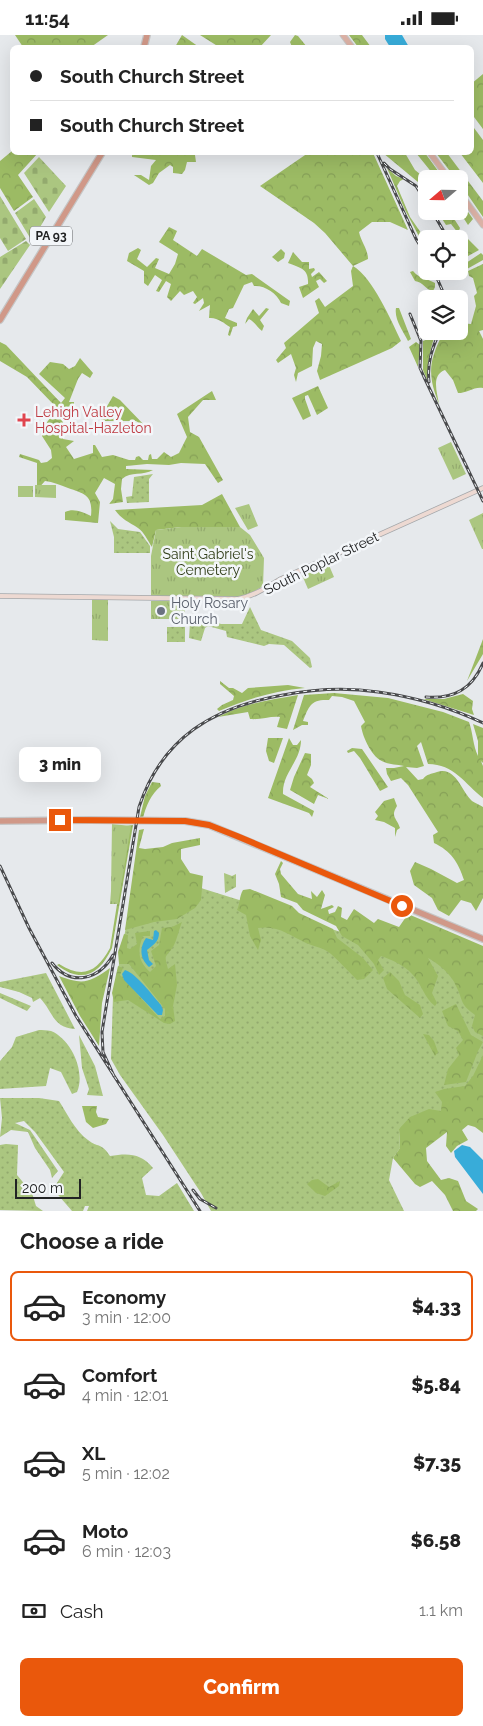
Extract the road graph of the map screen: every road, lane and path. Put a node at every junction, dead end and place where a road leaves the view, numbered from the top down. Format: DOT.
graph roads {
  1 [pos="101,155"];
  2 [pos="431,155"];
  3 [pos="442,170"];
  4 [pos="468,204"];
  5 [pos="483,225"];
  6 [pos="0,320"];
  7 [pos="483,488"];
  8 [pos="0,596"];
  9 [pos="0,821"];
  10 [pos="483,939"];
  1 -- 6 [label="highway, PA 93"];
  2 -- 3 [label="main road"];
  4 -- 5 [label="main road"];
  7 -- 8 [label="main road, South Poplar Street"];
  9 -- 10 [label="highway"];
}
